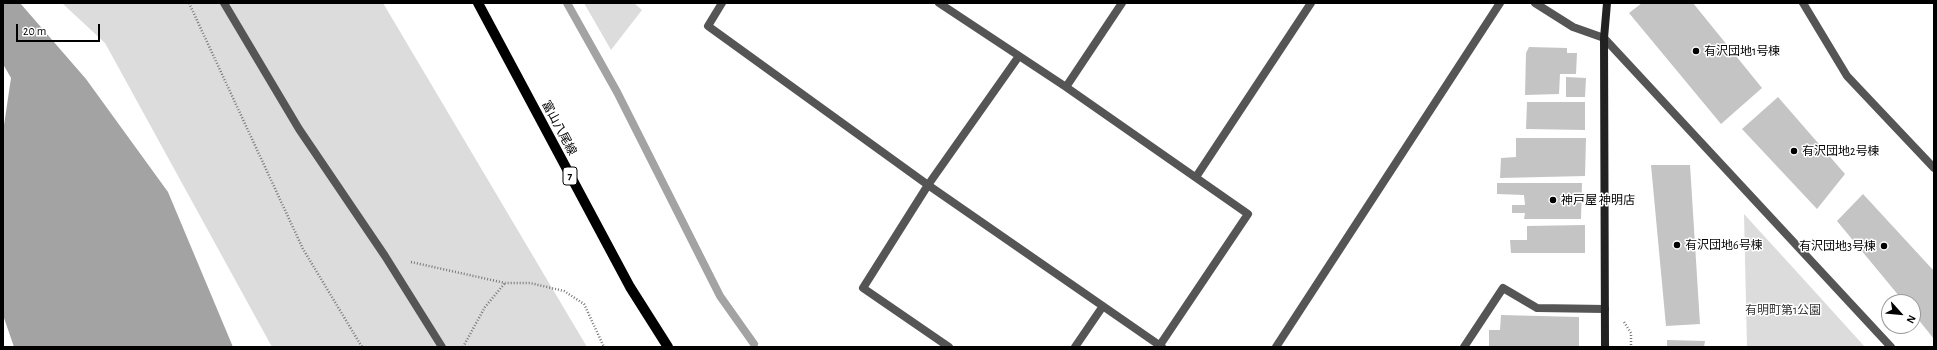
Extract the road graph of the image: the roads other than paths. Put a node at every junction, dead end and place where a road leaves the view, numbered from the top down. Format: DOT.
graph roads {
  1 [pos="224,3"];
  2 [pos="478,3"];
  3 [pos="722,3"];
  4 [pos="939,3"];
  5 [pos="1122,3"];
  6 [pos="1311,3"];
  7 [pos="1500,3"];
  8 [pos="1534,3"];
  9 [pos="1607,3"];
  10 [pos="1803,3"];
  11 [pos="1604,38"];
  12 [pos="1019,56"];
  13 [pos="1066,87"];
  14 [pos="1934,168"];
  15 [pos="1196,177"];
  16 [pos="928,185"];
  17 [pos="1103,306"];
  18 [pos="1605,309"];
  19 [pos="1161,346"];
  20 [pos="442,347"];
  21 [pos="668,347"];
  22 [pos="949,347"];
  23 [pos="1075,347"];
  24 [pos="1276,347"];
  25 [pos="1464,347"];
  26 [pos="1605,347"];
  27 [pos="1891,347"];
  1 -- 20 [label="street"];
  2 -- 21 [label="main road, 富山八尾線 / 7"];
  3 -- 16 [label="street"];
  4 -- 12 [label="street"];
  5 -- 13 [label="street"];
  6 -- 15 [label="street"];
  7 -- 24 [label="street"];
  8 -- 11 [label="street"];
  9 -- 11 [label="street"];
  10 -- 14 [label="street"];
  11 -- 18 [label="street"];
  11 -- 27 [label="street"];
  12 -- 13 [label="street"];
  12 -- 16 [label="street"];
  13 -- 15 [label="street"];
  15 -- 19 [label="street"];
  16 -- 17 [label="street"];
  16 -- 22 [label="street"];
  17 -- 19 [label="street"];
  17 -- 23 [label="street"];
  18 -- 25 [label="street"];
  18 -- 26 [label="street"];
}
